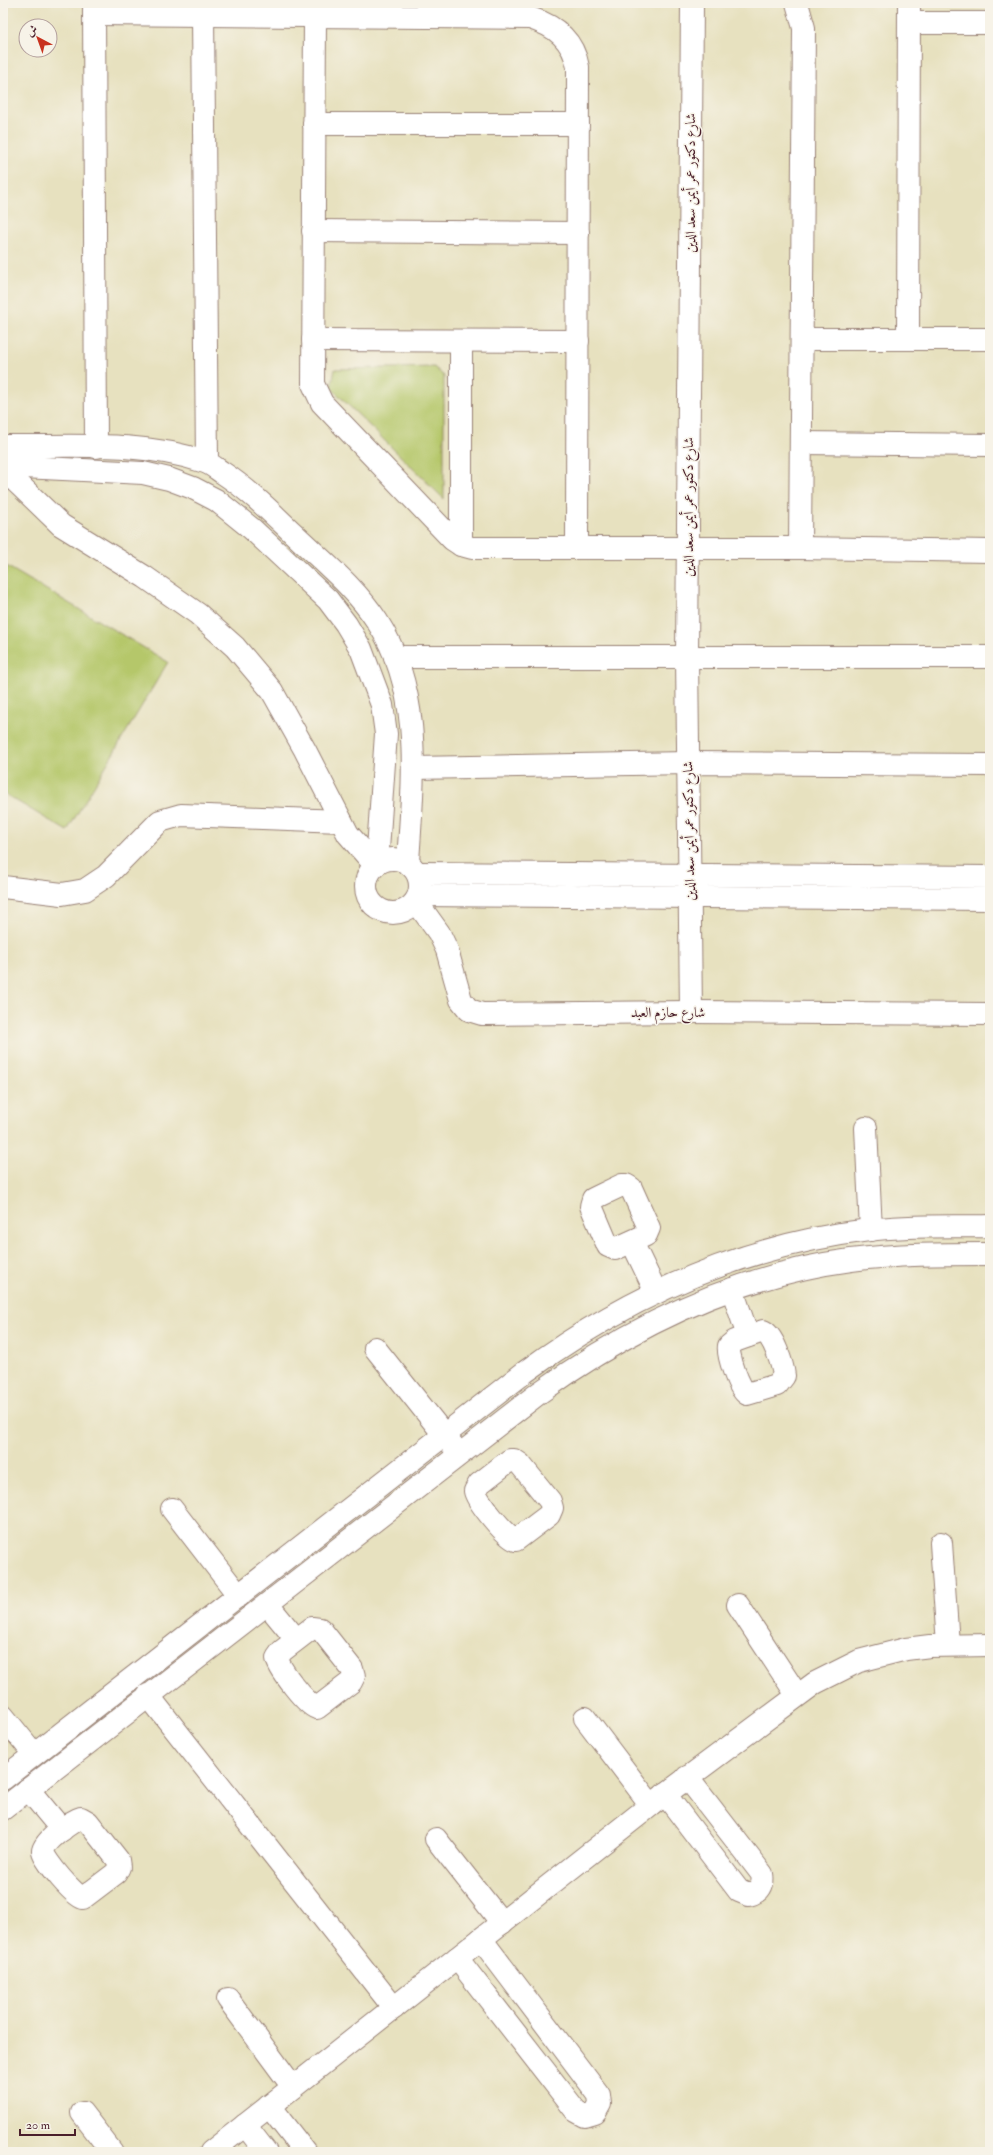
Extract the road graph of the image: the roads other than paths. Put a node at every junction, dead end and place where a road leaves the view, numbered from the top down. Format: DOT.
graph roads {
  1 [pos="692,3"];
  2 [pos="796,3"];
  3 [pos="94,9"];
  4 [pos="909,13"];
  5 [pos="203,14"];
  6 [pos="315,16"];
  7 [pos="990,23"];
  8 [pos="314,124"];
  9 [pos="578,124"];
  10 [pos="314,231"];
  11 [pos="578,233"];
  12 [pos="802,339"];
  13 [pos="908,339"];
  14 [pos="990,339"];
  15 [pos="313,340"];
  16 [pos="462,341"];
  17 [pos="578,341"];
  18 [pos="801,443"];
  19 [pos="990,445"];
  20 [pos="3,446"];
  21 [pos="96,447"];
  22 [pos="207,462"];
  23 [pos="3,468"];
  24 [pos="461,545"];
  25 [pos="577,548"];
  26 [pos="800,548"];
  27 [pos="688,549"];
  28 [pos="990,551"];
  29 [pos="395,657"];
  30 [pos="687,657"];
  31 [pos="990,657"];
  32 [pos="688,763"];
  33 [pos="990,765"];
  34 [pos="413,768"];
  35 [pos="341,820"];
  36 [pos="376,865"];
  37 [pos="413,868"];
  38 [pos="689,875"];
  39 [pos="990,877"];
  40 [pos="3,887"];
  41 [pos="690,896"];
  42 [pos="418,898"];
  43 [pos="990,899"];
  44 [pos="691,1012"];
  45 [pos="990,1014"];
  46 [pos="866,1128"];
  47 [pos="990,1226"];
  48 [pos="871,1230"];
  49 [pos="632,1242"];
  50 [pos="990,1254"];
  51 [pos="732,1289"];
  52 [pos="656,1292"];
  53 [pos="748,1336"];
  54 [pos="375,1348"];
  55 [pos="444,1436"];
  56 [pos="465,1450"];
  57 [pos="492,1473"];
  58 [pos="172,1509"];
  59 [pos="941,1543"];
  60 [pos="239,1596"];
  61 [pos="268,1604"];
  62 [pos="738,1605"];
  63 [pos="296,1639"];
  64 [pos="948,1645"];
  65 [pos="990,1645"];
  66 [pos="148,1695"];
  67 [pos="797,1695"];
  68 [pos="3,1716"];
  69 [pos="585,1718"];
  70 [pos="34,1754"];
  71 [pos="687,1777"];
  72 [pos="3,1778"];
  73 [pos="28,1789"];
  74 [pos="658,1799"];
  75 [pos="3,1810"];
  76 [pos="62,1830"];
  77 [pos="436,1839"];
  78 [pos="502,1923"];
  79 [pos="481,1939"];
  80 [pos="457,1958"];
  81 [pos="228,1999"];
  82 [pos="394,2008"];
  83 [pos="566,2052"];
  84 [pos="543,2070"];
  85 [pos="293,2087"];
  86 [pos="269,2106"];
  87 [pos="82,2113"];
  88 [pos="245,2125"];
  89 [pos="112,2152"];
  90 [pos="211,2152"];
  91 [pos="266,2152"];
  92 [pos="305,2152"];
  1 -- 27 [label="street, شارع دكتور عمر أيمن سعد الدين"];
  2 -- 12 [label="street"];
  3 -- 5 [label="street"];
  3 -- 21 [label="street"];
  4 -- 7 [label="street"];
  4 -- 13 [label="street"];
  5 -- 6 [label="street"];
  5 -- 22 [label="street"];
  6 -- 8 [label="street"];
  6 -- 9 [label="street"];
  8 -- 9 [label="street"];
  8 -- 10 [label="street"];
  9 -- 11 [label="street"];
  10 -- 11 [label="street"];
  10 -- 15 [label="street"];
  11 -- 17 [label="street"];
  12 -- 13 [label="street"];
  12 -- 18 [label="street"];
  13 -- 14 [label="street"];
  15 -- 16 [label="street"];
  15 -- 24 [label="street"];
  16 -- 17 [label="street"];
  16 -- 24 [label="street"];
  17 -- 25 [label="street"];
  18 -- 19 [label="street"];
  18 -- 26 [label="street"];
  20 -- 21 [label="street"];
  21 -- 22 [label="street"];
  22 -- 29 [label="street"];
  23 -- 35 [label="street"];
  23 -- 36 [label="street"];
  24 -- 25 [label="street"];
  25 -- 27 [label="street"];
  26 -- 27 [label="street"];
  26 -- 28 [label="street"];
  27 -- 30 [label="street, شارع دكتور عمر أيمن سعد الدين"];
  29 -- 30 [label="street"];
  29 -- 34 [label="street"];
  30 -- 31 [label="street"];
  30 -- 32 [label="street, شارع دكتور عمر أيمن سعد الدين"];
  32 -- 33 [label="street"];
  32 -- 34 [label="street"];
  32 -- 38 [label="street, شارع دكتور عمر أيمن سعد الدين"];
  34 -- 37 [label="street"];
  35 -- 36 [label="street"];
  35 -- 40 [label="street"];
  36 -- 37 [label="street"];
  36 -- 42 [label="street"];
  37 -- 38 [label="street"];
  37 -- 42 [label="street"];
  38 -- 39 [label="street"];
  38 -- 41 [label="street, شارع دكتور عمر أيمن سعد الدين"];
  41 -- 42 [label="street"];
  41 -- 43 [label="street"];
  41 -- 44 [label="street, شارع دكتور عمر أيمن سعد الدين"];
  42 -- 44 [label="street, شارع حازم العبد"];
  44 -- 45 [label="street, شارع حازم العبد"];
  46 -- 48 [label="street"];
  47 -- 48 [label="street"];
  48 -- 52 [label="street"];
  49 -- 52 [label="street"];
  50 -- 51 [label="street"];
  51 -- 53 [label="street"];
  51 -- 56 [label="street"];
  52 -- 55 [label="street"];
  54 -- 55 [label="street"];
  55 -- 56 [label="street"];
  55 -- 60 [label="street"];
  56 -- 57 [label="street"];
  56 -- 61 [label="street"];
  58 -- 60 [label="street"];
  59 -- 64 [label="street"];
  60 -- 70 [label="street"];
  61 -- 63 [label="street"];
  61 -- 66 [label="street"];
  62 -- 67 [label="street"];
  64 -- 65 [label="street"];
  64 -- 67 [label="street"];
  66 -- 73 [label="street"];
  66 -- 82 [label="street"];
  67 -- 71 [label="street"];
  68 -- 70 [label="street"];
  69 -- 74 [label="street"];
  70 -- 72 [label="street"];
  71 -- 74 [label="street"];
  71 -- 74 [label="street"];
  73 -- 75 [label="street"];
  73 -- 76 [label="street"];
  74 -- 78 [label="street"];
  77 -- 78 [label="street"];
  78 -- 79 [label="street"];
  79 -- 80 [label="street"];
  79 -- 83 [label="street"];
  80 -- 82 [label="street"];
  80 -- 84 [label="street"];
  81 -- 85 [label="street"];
  82 -- 85 [label="street"];
  83 -- 84 [label="street"];
  83 -- 84 [label="street"];
  85 -- 86 [label="street"];
  86 -- 88 [label="street"];
  86 -- 92 [label="street"];
  87 -- 89 [label="street"];
  88 -- 90 [label="street"];
  88 -- 91 [label="street"];
}
